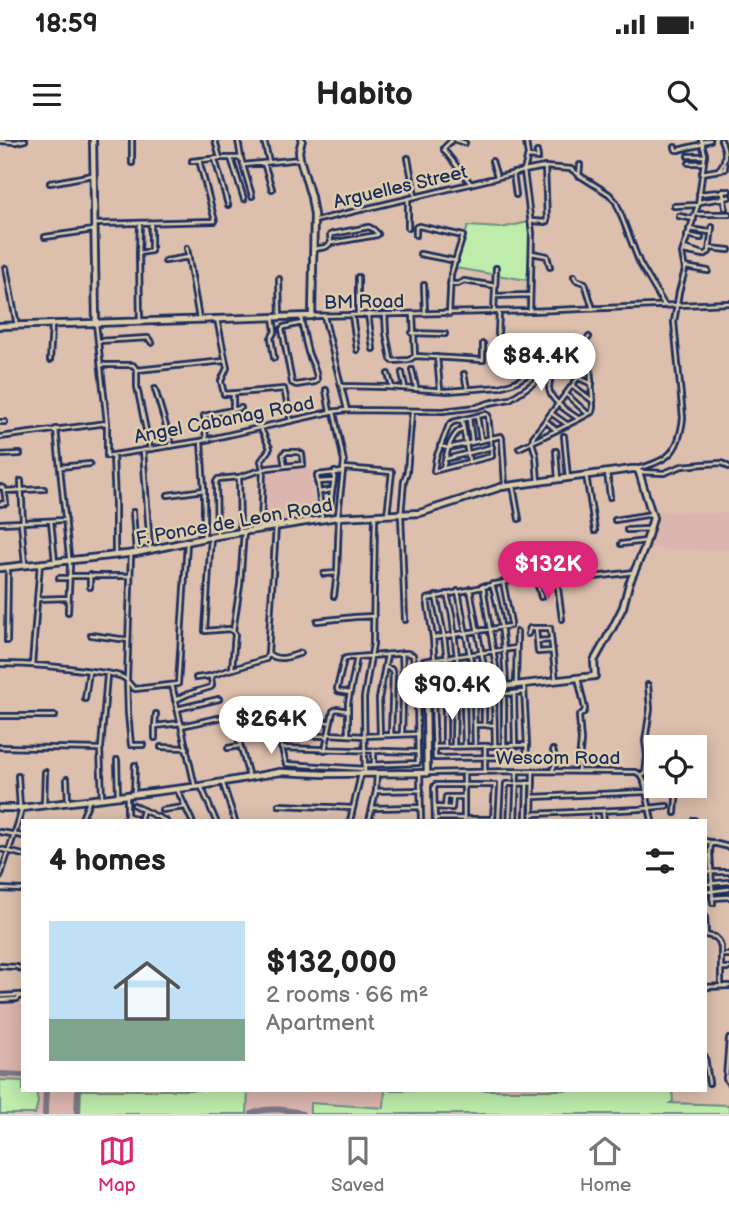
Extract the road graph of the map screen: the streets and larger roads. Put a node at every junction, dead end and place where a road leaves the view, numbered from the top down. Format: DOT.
graph roads {
  1 [pos="25,140"];
  2 [pos="93,140"];
  3 [pos="132,140"];
  4 [pos="215,140"];
  5 [pos="238,140"];
  6 [pos="264,140"];
  7 [pos="302,140"];
  8 [pos="454,140"];
  9 [pos="528,140"];
  10 [pos="690,140"];
  11 [pos="710,140"];
  12 [pos="721,140"];
  13 [pos="0,141"];
  14 [pos="16,141"];
  15 [pos="702,142"];
  16 [pos="465,143"];
  17 [pos="675,146"];
  18 [pos="692,147"];
  19 [pos="537,152"];
  20 [pos="688,156"];
  21 [pos="705,156"];
  22 [pos="231,158"];
  23 [pos="241,158"];
  24 [pos="408,158"];
  25 [pos="528,158"];
  26 [pos="215,159"];
  27 [pos="220,159"];
  28 [pos="300,159"];
  29 [pos="199,160"];
  30 [pos="192,161"];
  31 [pos="492,161"];
  32 [pos="266,162"];
  33 [pos="132,163"];
  34 [pos="689,163"];
  35 [pos="704,163"];
  36 [pos="243,165"];
  37 [pos="580,165"];
  38 [pos="545,167"];
  39 [pos="524,170"];
  40 [pos="513,173"];
  41 [pos="702,173"];
  42 [pos="93,175"];
  43 [pos="579,176"];
  44 [pos="497,177"];
  45 [pos="50,183"];
  46 [pos="471,184"];
  47 [pos="272,189"];
  48 [pos="723,191"];
  49 [pos="729,191"];
  50 [pos="699,194"];
  51 [pos="516,195"];
  52 [pos="252,196"];
  53 [pos="415,197"];
  54 [pos="727,197"];
  55 [pos="408,198"];
  56 [pos="244,199"];
  57 [pos="699,204"];
  58 [pos="228,205"];
  59 [pos="674,206"];
  60 [pos="725,208"];
  61 [pos="696,214"];
  62 [pos="729,214"];
  63 [pos="679,216"];
  64 [pos="694,219"];
  65 [pos="314,221"];
  66 [pos="531,221"];
  67 [pos="140,223"];
  68 [pos="151,223"];
  69 [pos="94,227"];
  70 [pos="408,228"];
  71 [pos="689,229"];
  72 [pos="416,235"];
  73 [pos="687,235"];
  74 [pos="45,237"];
  75 [pos="701,238"];
  76 [pos="331,243"];
  77 [pos="187,248"];
  78 [pos="710,248"];
  79 [pos="313,249"];
  80 [pos="683,249"];
  81 [pos="729,250"];
  82 [pos="139,253"];
  83 [pos="532,253"];
  84 [pos="420,254"];
  85 [pos="189,257"];
  86 [pos="165,261"];
  87 [pos="456,261"];
  88 [pos="550,267"];
  89 [pos="685,267"];
  90 [pos="6,268"];
  91 [pos="496,268"];
  92 [pos="708,271"];
  93 [pos="574,276"];
  94 [pos="358,277"];
  95 [pos="279,279"];
  96 [pos="450,284"];
  97 [pos="424,285"];
  98 [pos="496,286"];
  99 [pos="530,295"];
  100 [pos="495,296"];
  101 [pos="729,303"];
  102 [pos="665,306"];
  103 [pos="677,306"];
  104 [pos="593,309"];
  105 [pos="496,312"];
  106 [pos="530,312"];
  107 [pos="352,314"];
  108 [pos="358,314"];
  109 [pos="368,314"];
  110 [pos="386,314"];
  111 [pos="413,314"];
  112 [pos="425,314"];
  113 [pos="449,314"];
  114 [pos="301,316"];
  115 [pos="312,316"];
  116 [pos="324,316"];
  117 [pos="276,317"];
  118 [pos="216,319"];
  119 [pos="199,320"];
  120 [pos="141,322"];
  121 [pos="96,323"];
  122 [pos="302,323"];
  123 [pos="52,325"];
  124 [pos="0,326"];
  125 [pos="17,326"];
  126 [pos="412,333"];
  127 [pos="445,334"];
  128 [pos="589,338"];
  129 [pos="99,341"];
  130 [pos="586,342"];
  131 [pos="152,344"];
  132 [pos="483,344"];
  133 [pos="504,345"];
  134 [pos="528,347"];
  135 [pos="509,348"];
  136 [pos="517,348"];
  137 [pos="373,349"];
  138 [pos="357,350"];
  139 [pos="415,356"];
  140 [pos="560,356"];
  141 [pos="437,357"];
  142 [pos="274,358"];
  143 [pos="50,360"];
  144 [pos="540,360"];
  145 [pos="224,361"];
  146 [pos="529,364"];
  147 [pos="101,365"];
  148 [pos="514,366"];
  149 [pos="545,366"];
  150 [pos="137,370"];
  151 [pos="412,370"];
  152 [pos="550,372"];
  153 [pos="388,373"];
  154 [pos="401,373"];
  155 [pos="464,374"];
  156 [pos="579,377"];
  157 [pos="592,384"];
  158 [pos="341,386"];
  159 [pos="573,386"];
  160 [pos="392,387"];
  161 [pos="405,388"];
  162 [pos="155,389"];
  163 [pos="416,389"];
  164 [pos="467,389"];
  165 [pos="326,390"];
  166 [pos="440,390"];
  167 [pos="233,394"];
  168 [pos="566,394"];
  169 [pos="593,401"];
  170 [pos="559,404"];
  171 [pos="242,408"];
  172 [pos="233,409"];
  173 [pos="347,410"];
  174 [pos="412,411"];
  175 [pos="332,412"];
  176 [pos="551,414"];
  177 [pos="588,414"];
  178 [pos="477,416"];
  179 [pos="470,418"];
  180 [pos="579,419"];
  181 [pos="462,420"];
  182 [pos="291,421"];
  183 [pos="546,421"];
  184 [pos="0,422"];
  185 [pos="5,422"];
  186 [pos="107,423"];
  187 [pos="568,425"];
  188 [pos="260,427"];
  189 [pos="56,429"];
  190 [pos="463,429"];
  191 [pos="557,430"];
  192 [pos="564,436"];
  193 [pos="0,437"];
  194 [pos="491,438"];
  195 [pos="206,440"];
  196 [pos="481,440"];
  197 [pos="201,441"];
  198 [pos="472,442"];
  199 [pos="532,442"];
  200 [pos="465,444"];
  201 [pos="172,446"];
  202 [pos="440,446"];
  203 [pos="492,447"];
  204 [pos="448,448"];
  205 [pos="519,448"];
  206 [pos="150,449"];
  207 [pos="143,450"];
  208 [pos="556,451"];
  209 [pos="0,454"];
  210 [pos="20,454"];
  211 [pos="468,454"];
  212 [pos="113,456"];
  213 [pos="446,459"];
  214 [pos="469,462"];
  215 [pos="90,464"];
  216 [pos="285,466"];
  217 [pos="60,467"];
  218 [pos="729,467"];
  219 [pos="443,468"];
  220 [pos="263,469"];
  221 [pos="344,470"];
  222 [pos="637,470"];
  223 [pos="335,472"];
  224 [pos="607,472"];
  225 [pos="586,475"];
  226 [pos="239,477"];
  227 [pos="568,478"];
  228 [pos="559,480"];
  229 [pos="21,481"];
  230 [pos="334,481"];
  231 [pos="317,482"];
  232 [pos="538,482"];
  233 [pos="0,486"];
  234 [pos="505,486"];
  235 [pos="513,486"];
  236 [pos="44,489"];
  237 [pos="204,490"];
  238 [pos="332,490"];
  239 [pos="4,491"];
  240 [pos="22,491"];
  241 [pos="319,492"];
  242 [pos="168,495"];
  243 [pos="610,496"];
  244 [pos="0,504"];
  245 [pos="320,508"];
  246 [pos="133,512"];
  247 [pos="401,514"];
  248 [pos="652,514"];
  249 [pos="387,515"];
  250 [pos="375,516"];
  251 [pos="338,517"];
  252 [pos="322,519"];
  253 [pos="519,519"];
  254 [pos="66,520"];
  255 [pos="615,520"];
  256 [pos="51,521"];
  257 [pos="22,522"];
  258 [pos="0,523"];
  259 [pos="276,526"];
  260 [pos="261,528"];
  261 [pos="650,529"];
  262 [pos="628,530"];
  263 [pos="242,531"];
  264 [pos="594,531"];
  265 [pos="214,536"];
  266 [pos="204,538"];
  267 [pos="187,541"];
  268 [pos="646,541"];
  269 [pos="621,544"];
  270 [pos="150,551"];
  271 [pos="133,553"];
  272 [pos="115,555"];
  273 [pos="69,561"];
  274 [pos="55,562"];
  275 [pos="40,564"];
  276 [pos="25,565"];
  277 [pos="8,567"];
  278 [pos="0,568"];
  279 [pos="634,572"];
  280 [pos="324,573"];
  281 [pos="337,573"];
  282 [pos="90,575"];
  283 [pos="131,576"];
  284 [pos="69,577"];
  285 [pos="59,578"];
  286 [pos="510,581"];
  287 [pos="557,581"];
  288 [pos="503,582"];
  289 [pos="492,584"];
  290 [pos="483,586"];
  291 [pos="90,587"];
  292 [pos="470,589"];
  293 [pos="458,591"];
  294 [pos="447,594"];
  295 [pos="334,596"];
  296 [pos="436,596"];
  297 [pos="541,597"];
  298 [pos="68,598"];
  299 [pos="37,599"];
  300 [pos="68,612"];
  301 [pos="374,616"];
  302 [pos="562,619"];
  303 [pos="405,620"];
  304 [pos="317,621"];
  305 [pos="501,628"];
  306 [pos="536,628"];
  307 [pos="490,629"];
  308 [pos="233,631"];
  309 [pos="478,631"];
  310 [pos="517,632"];
  311 [pos="466,633"];
  312 [pos="455,634"];
  313 [pos="528,634"];
  314 [pos="91,635"];
  315 [pos="444,636"];
  316 [pos="433,638"];
  317 [pos="6,640"];
  318 [pos="128,640"];
  319 [pos="551,640"];
  320 [pos="537,641"];
  321 [pos="516,648"];
  322 [pos="504,649"];
  323 [pos="493,651"];
  324 [pos="552,651"];
  325 [pos="482,652"];
  326 [pos="268,653"];
  327 [pos="301,653"];
  328 [pos="402,653"];
  329 [pos="470,654"];
  330 [pos="387,655"];
  331 [pos="372,656"];
  332 [pos="458,656"];
  333 [pos="357,657"];
  334 [pos="447,657"];
  335 [pos="435,658"];
  336 [pos="0,664"];
  337 [pos="32,665"];
  338 [pos="385,667"];
  339 [pos="232,668"];
  340 [pos="89,671"];
  341 [pos="107,674"];
  342 [pos="449,675"];
  343 [pos="210,676"];
  344 [pos="196,678"];
  345 [pos="578,678"];
  346 [pos="127,679"];
  347 [pos="436,680"];
  348 [pos="556,681"];
  349 [pos="172,685"];
  350 [pos="648,685"];
  351 [pos="516,686"];
  352 [pos="506,687"];
  353 [pos="524,687"];
  354 [pos="499,688"];
  355 [pos="488,689"];
  356 [pos="476,690"];
  357 [pos="461,691"];
  358 [pos="524,692"];
  359 [pos="350,693"];
  360 [pos="514,694"];
  361 [pos="426,695"];
  362 [pos="494,695"];
  363 [pos="504,695"];
  364 [pos="484,696"];
  365 [pos="474,697"];
  366 [pos="464,698"];
  367 [pos="85,699"];
  368 [pos="219,699"];
  369 [pos="455,699"];
  370 [pos="175,700"];
  371 [pos="445,701"];
  372 [pos="177,709"];
  373 [pos="348,711"];
  374 [pos="156,714"];
  375 [pos="0,716"];
  376 [pos="55,716"];
  377 [pos="223,717"];
  378 [pos="330,722"];
  379 [pos="181,724"];
  380 [pos="475,725"];
  381 [pos="484,725"];
  382 [pos="495,725"];
  383 [pos="155,726"];
  384 [pos="402,734"];
  385 [pos="417,734"];
  386 [pos="278,735"];
  387 [pos="328,735"];
  388 [pos="348,735"];
  389 [pos="391,735"];
  390 [pos="364,736"];
  391 [pos="380,736"];
  392 [pos="237,737"];
  393 [pos="155,738"];
  394 [pos="143,745"];
  395 [pos="505,745"];
  396 [pos="515,745"];
  397 [pos="527,745"];
  398 [pos="240,746"];
  399 [pos="454,746"];
  400 [pos="465,746"];
  401 [pos="475,746"];
  402 [pos="485,746"];
  403 [pos="495,746"];
  404 [pos="0,747"];
  405 [pos="160,747"];
  406 [pos="435,747"];
  407 [pos="446,747"];
  408 [pos="100,748"];
  409 [pos="187,748"];
  410 [pos="228,748"];
  411 [pos="281,748"];
  412 [pos="325,750"];
  413 [pos="553,750"];
  414 [pos="374,751"];
  415 [pos="365,752"];
  416 [pos="418,752"];
  417 [pos="485,757"];
  418 [pos="117,760"];
  419 [pos="135,765"];
  420 [pos="374,765"];
  421 [pos="364,770"];
  422 [pos="517,771"];
  423 [pos="533,771"];
  424 [pos="552,771"];
  425 [pos="578,771"];
  426 [pos="45,772"];
  427 [pos="420,772"];
  428 [pos="464,772"];
  429 [pos="485,772"];
  430 [pos="376,773"];
  431 [pos="427,773"];
  432 [pos="18,776"];
  433 [pos="641,776"];
  434 [pos="249,777"];
  435 [pos="67,779"];
  436 [pos="222,782"];
  437 [pos="527,783"];
  438 [pos="533,783"];
  439 [pos="644,783"];
  440 [pos="465,784"];
  441 [pos="516,784"];
  442 [pos="198,786"];
  443 [pos="177,789"];
  444 [pos="421,790"];
  445 [pos="376,791"];
  446 [pos="644,792"];
  447 [pos="131,794"];
  448 [pos="118,796"];
  449 [pos="453,797"];
  450 [pos="464,797"];
  451 [pos="533,797"];
  452 [pos="102,798"];
  453 [pos="647,798"];
  454 [pos="676,798"];
  455 [pos="90,799"];
  456 [pos="68,802"];
  457 [pos="44,805"];
  458 [pos="134,805"];
  459 [pos="279,805"];
  460 [pos="667,806"];
  461 [pos="185,807"];
  462 [pos="421,807"];
  463 [pos="435,807"];
  464 [pos="445,807"];
  465 [pos="0,808"];
  466 [pos="21,808"];
  467 [pos="353,808"];
  468 [pos="372,808"];
  469 [pos="648,808"];
  470 [pos="143,810"];
  471 [pos="162,810"];
  472 [pos="592,811"];
  473 [pos="603,811"];
  474 [pos="579,812"];
  475 [pos="675,813"];
  476 [pos="533,814"];
  477 [pos="127,815"];
  478 [pos="82,819"];
  479 [pos="126,819"];
  480 [pos="136,819"];
  481 [pos="141,819"];
  482 [pos="162,819"];
  483 [pos="191,819"];
  484 [pos="215,819"];
  485 [pos="234,819"];
  486 [pos="350,819"];
  487 [pos="369,819"];
  488 [pos="421,819"];
  489 [pos="435,819"];
  490 [pos="464,819"];
  491 [pos="493,819"];
  492 [pos="504,819"];
  493 [pos="515,819"];
  494 [pos="526,819"];
  495 [pos="533,819"];
  496 [pos="579,819"];
  497 [pos="592,819"];
  498 [pos="604,819"];
  499 [pos="652,819"];
  500 [pos="21,823"];
  501 [pos="0,832"];
  502 [pos="14,835"];
  503 [pos="21,836"];
  504 [pos="707,841"];
  505 [pos="711,842"];
  506 [pos="729,847"];
  507 [pos="0,849"];
  508 [pos="9,850"];
  509 [pos="21,854"];
  510 [pos="2,863"];
  511 [pos="707,872"];
  512 [pos="711,872"];
  513 [pos="729,872"];
  514 [pos="0,877"];
  515 [pos="729,882"];
  516 [pos="711,883"];
  517 [pos="707,884"];
  518 [pos="0,889"];
  519 [pos="729,889"];
  520 [pos="21,890"];
  521 [pos="712,891"];
  522 [pos="707,892"];
  523 [pos="729,897"];
  524 [pos="707,935"];
  525 [pos="721,955"];
  526 [pos="729,955"];
  527 [pos="0,966"];
  528 [pos="721,968"];
  529 [pos="729,968"];
  530 [pos="21,970"];
  531 [pos="721,986"];
  532 [pos="729,986"];
  533 [pos="707,987"];
  534 [pos="21,995"];
  535 [pos="0,998"];
  536 [pos="729,1039"];
  537 [pos="728,1052"];
  538 [pos="707,1070"];
  539 [pos="709,1083"];
  540 [pos="729,1083"];
  1 -- 14 [label="street"];
  2 -- 42 [label="street"];
  3 -- 33 [label="street"];
  4 -- 27 [label="street"];
  5 -- 23 [label="street"];
  6 -- 32 [label="street"];
  7 -- 28 [label="street"];
  8 -- 16 [label="street"];
  8 -- 46 [label="street"];
  9 -- 25 [label="street"];
  10 -- 18 [label="street"];
  11 -- 15 [label="street"];
  12 -- 41 [label="street"];
  13 -- 14 [label="street"];
  15 -- 18 [label="street"];
  15 -- 21 [label="street"];
  17 -- 18 [label="street"];
  19 -- 25 [label="street"];
  20 -- 21 [label="street"];
  21 -- 35 [label="street"];
  22 -- 23 [label="street"];
  22 -- 27 [label="street"];
  22 -- 56 [label="street"];
  23 -- 36 [label="street"];
  24 -- 53 [label="street"];
  25 -- 39 [label="street"];
  26 -- 27 [label="street"];
  26 -- 29 [label="street"];
  26 -- 58 [label="street"];
  28 -- 32 [label="street"];
  28 -- 65 [label="street"];
  29 -- 30 [label="street"];
  29 -- 68 [label="street"];
  31 -- 44 [label="street"];
  32 -- 36 [label="street"];
  32 -- 47 [label="street"];
  34 -- 35 [label="street"];
  35 -- 41 [label="street"];
  36 -- 52 [label="street"];
  37 -- 43 [label="street"];
  38 -- 39 [label="street, Arguelles Street"];
  38 -- 43 [label="street, Arguelles Street"];
  38 -- 66 [label="street"];
  39 -- 40 [label="street, Arguelles Street"];
  39 -- 66 [label="street"];
  40 -- 44 [label="street, Arguelles Street"];
  40 -- 51 [label="street"];
  41 -- 50 [label="street"];
  42 -- 45 [label="street"];
  42 -- 69 [label="street"];
  43 -- 102 [label="street, Arguelles Street"];
  44 -- 46 [label="street, Arguelles Street"];
  46 -- 53 [label="street, Arguelles Street"];
  48 -- 49 [label="street"];
  48 -- 50 [label="street"];
  48 -- 54 [label="street"];
  50 -- 57 [label="street"];
  53 -- 55 [label="street, Arguelles Street"];
  54 -- 57 [label="street"];
  54 -- 60 [label="street"];
  55 -- 65 [label="street, Arguelles Street"];
  55 -- 70 [label="street"];
  57 -- 59 [label="street"];
  57 -- 61 [label="street"];
  61 -- 62 [label="street"];
  61 -- 64 [label="street"];
  63 -- 64 [label="street"];
  64 -- 71 [label="street"];
  65 -- 79 [label="street"];
  66 -- 83 [label="street"];
  67 -- 68 [label="street"];
  67 -- 69 [label="street"];
  67 -- 82 [label="street"];
  68 -- 82 [label="street"];
  69 -- 74 [label="street"];
  69 -- 121 [label="street"];
  71 -- 73 [label="street"];
  71 -- 78 [label="street"];
  72 -- 87 [label="street"];
  73 -- 75 [label="street"];
  73 -- 80 [label="street"];
  76 -- 76 [label="street"];
  76 -- 79 [label="street"];
  77 -- 85 [label="street"];
  78 -- 80 [label="street"];
  78 -- 81 [label="street"];
  79 -- 115 [label="street"];
  80 -- 89 [label="street"];
  82 -- 120 [label="street"];
  83 -- 88 [label="street"];
  83 -- 99 [label="street"];
  84 -- 87 [label="street"];
  85 -- 86 [label="street"];
  85 -- 119 [label="street"];
  87 -- 96 [label="street"];
  89 -- 92 [label="street"];
  89 -- 103 [label="street"];
  90 -- 125 [label="street"];
  91 -- 98 [label="street"];
  93 -- 104 [label="street"];
  94 -- 108 [label="street"];
  95 -- 117 [label="street"];
  96 -- 98 [label="street"];
  96 -- 113 [label="street"];
  97 -- 112 [label="street"];
  98 -- 100 [label="street"];
  99 -- 100 [label="street"];
  99 -- 106 [label="street"];
  100 -- 105 [label="street"];
  101 -- 103 [label="street, BM Road"];
  102 -- 103 [label="street, BM Road"];
  102 -- 104 [label="street, BM Road"];
  103 -- 222 [label="street"];
  104 -- 106 [label="street, BM Road"];
  105 -- 106 [label="street, BM Road"];
  105 -- 113 [label="street, BM Road"];
  105 -- 133 [label="street"];
  107 -- 108 [label="street, BM Road"];
  107 -- 116 [label="street, BM Road"];
  107 -- 138 [label="street"];
  108 -- 109 [label="street, BM Road"];
  109 -- 110 [label="street, BM Road"];
  109 -- 137 [label="street"];
  110 -- 111 [label="street, BM Road"];
  110 -- 139 [label="street"];
  111 -- 112 [label="street, BM Road"];
  111 -- 126 [label="street"];
  112 -- 113 [label="street, BM Road"];
  114 -- 115 [label="street, BM Road"];
  114 -- 117 [label="street, BM Road"];
  114 -- 122 [label="street"];
  115 -- 116 [label="street, BM Road"];
  116 -- 158 [label="street"];
  117 -- 118 [label="street, BM Road"];
  117 -- 142 [label="street"];
  118 -- 119 [label="street, BM Road"];
  118 -- 145 [label="street"];
  119 -- 120 [label="street, BM Road"];
  120 -- 121 [label="street, BM Road"];
  121 -- 123 [label="street, BM Road"];
  121 -- 129 [label="street"];
  122 -- 122 [label="street"];
  123 -- 125 [label="street, BM Road"];
  123 -- 143 [label="street"];
  124 -- 125 [label="street, BM Road"];
  126 -- 127 [label="street"];
  126 -- 139 [label="street"];
  128 -- 130 [label="street, Angel Cabanag Road"];
  129 -- 131 [label="street"];
  129 -- 147 [label="street"];
  130 -- 134 [label="street"];
  130 -- 152 [label="street, Angel Cabanag Road"];
  132 -- 141 [label="street"];
  133 -- 135 [label="street"];
  133 -- 148 [label="street"];
  134 -- 136 [label="street"];
  134 -- 144 [label="street"];
  135 -- 136 [label="street"];
  135 -- 148 [label="street"];
  136 -- 146 [label="street"];
  139 -- 141 [label="street"];
  140 -- 149 [label="street"];
  141 -- 166 [label="street"];
  144 -- 146 [label="street"];
  144 -- 149 [label="street"];
  145 -- 150 [label="street"];
  145 -- 167 [label="street"];
  146 -- 148 [label="street"];
  147 -- 150 [label="street"];
  147 -- 186 [label="street"];
  149 -- 152 [label="street"];
  149 -- 164 [label="street"];
  150 -- 206 [label="street"];
  151 -- 163 [label="street"];
  152 -- 170 [label="street"];
  152 -- 174 [label="street, Angel Cabanag Road"];
  153 -- 160 [label="street"];
  154 -- 161 [label="street"];
  155 -- 164 [label="street"];
  156 -- 157 [label="street"];
  156 -- 157 [label="street"];
  156 -- 159 [label="street"];
  157 -- 169 [label="street"];
  158 -- 160 [label="street"];
  158 -- 173 [label="street"];
  159 -- 168 [label="street"];
  159 -- 169 [label="street"];
  160 -- 161 [label="street"];
  161 -- 163 [label="street"];
  162 -- 201 [label="street"];
  163 -- 166 [label="street"];
  164 -- 166 [label="street"];
  165 -- 175 [label="street"];
  167 -- 172 [label="street"];
  167 -- 182 [label="street"];
  168 -- 170 [label="street"];
  168 -- 177 [label="street"];
  169 -- 177 [label="street"];
  170 -- 176 [label="street"];
  170 -- 180 [label="street"];
  171 -- 172 [label="street"];
  172 -- 195 [label="street"];
  173 -- 174 [label="street, Angel Cabanag Road"];
  173 -- 175 [label="street, Angel Cabanag Road"];
  174 -- 247 [label="street"];
  175 -- 182 [label="street, Angel Cabanag Road"];
  175 -- 221 [label="street"];
  176 -- 183 [label="street"];
  176 -- 187 [label="street"];
  177 -- 180 [label="street"];
  178 -- 179 [label="street"];
  178 -- 194 [label="street"];
  178 -- 196 [label="street"];
  179 -- 181 [label="street"];
  179 -- 198 [label="street"];
  180 -- 187 [label="street"];
  181 -- 190 [label="street"];
  181 -- 202 [label="street"];
  182 -- 188 [label="street, Angel Cabanag Road"];
  183 -- 191 [label="street"];
  183 -- 199 [label="street"];
  184 -- 185 [label="street"];
  186 -- 189 [label="street"];
  186 -- 212 [label="street, Angel Cabanag Road"];
  187 -- 191 [label="street"];
  188 -- 195 [label="street, Angel Cabanag Road"];
  188 -- 220 [label="street"];
  189 -- 193 [label="street"];
  189 -- 217 [label="street"];
  190 -- 200 [label="street"];
  190 -- 204 [label="street"];
  191 -- 199 [label="street"];
  192 -- 227 [label="street"];
  194 -- 196 [label="street"];
  194 -- 203 [label="street"];
  194 -- 234 [label="street"];
  195 -- 197 [label="street, Angel Cabanag Road"];
  196 -- 198 [label="street"];
  197 -- 201 [label="street, Angel Cabanag Road"];
  197 -- 237 [label="street"];
  198 -- 200 [label="street"];
  199 -- 205 [label="street"];
  199 -- 232 [label="street"];
  200 -- 204 [label="street"];
  200 -- 211 [label="street"];
  201 -- 206 [label="street, Angel Cabanag Road"];
  202 -- 204 [label="street"];
  202 -- 219 [label="street"];
  203 -- 211 [label="street"];
  203 -- 214 [label="street"];
  204 -- 213 [label="street"];
  206 -- 207 [label="street, Angel Cabanag Road"];
  207 -- 212 [label="street, Angel Cabanag Road"];
  207 -- 270 [label="street"];
  208 -- 228 [label="street"];
  209 -- 210 [label="street"];
  211 -- 213 [label="street"];
  211 -- 214 [label="street"];
  212 -- 272 [label="street"];
  213 -- 219 [label="street"];
  214 -- 219 [label="street"];
  215 -- 217 [label="street"];
  216 -- 216 [label="street"];
  216 -- 220 [label="street"];
  217 -- 254 [label="street"];
  218 -- 222 [label="street"];
  220 -- 226 [label="street"];
  220 -- 260 [label="street"];
  221 -- 223 [label="street"];
  221 -- 249 [label="street"];
  221 -- 251 [label="street"];
  222 -- 224 [label="street, F. Ponce de Leon Road"];
  222 -- 248 [label="street"];
  223 -- 230 [label="street"];
  223 -- 231 [label="street"];
  224 -- 225 [label="street, F. Ponce de Leon Road"];
  224 -- 243 [label="street"];
  225 -- 227 [label="street, F. Ponce de Leon Road"];
  225 -- 264 [label="street"];
  226 -- 263 [label="street"];
  226 -- 265 [label="street"];
  227 -- 228 [label="street, F. Ponce de Leon Road"];
  228 -- 232 [label="street, F. Ponce de Leon Road"];
  229 -- 240 [label="street"];
  230 -- 231 [label="street"];
  230 -- 238 [label="street"];
  231 -- 241 [label="street"];
  232 -- 235 [label="street, F. Ponce de Leon Road"];
  233 -- 239 [label="street"];
  234 -- 235 [label="street, F. Ponce de Leon Road"];
  234 -- 247 [label="street, F. Ponce de Leon Road"];
  235 -- 253 [label="street"];
  236 -- 240 [label="street"];
  237 -- 242 [label="street"];
  237 -- 266 [label="street"];
  238 -- 241 [label="street"];
  238 -- 245 [label="street"];
  239 -- 240 [label="street"];
  239 -- 244 [label="street"];
  240 -- 257 [label="street"];
  241 -- 245 [label="street"];
  245 -- 252 [label="street"];
  246 -- 271 [label="street"];
  247 -- 249 [label="street, F. Ponce de Leon Road"];
  247 -- 303 [label="street"];
  248 -- 255 [label="street"];
  248 -- 261 [label="street"];
  249 -- 250 [label="street, F. Ponce de Leon Road"];
  250 -- 251 [label="street, F. Ponce de Leon Road"];
  250 -- 301 [label="street"];
  251 -- 252 [label="street, F. Ponce de Leon Road"];
  251 -- 281 [label="street"];
  252 -- 259 [label="street, F. Ponce de Leon Road"];
  254 -- 256 [label="street"];
  254 -- 273 [label="street"];
  256 -- 257 [label="street"];
  256 -- 274 [label="street"];
  257 -- 258 [label="street"];
  257 -- 276 [label="street"];
  259 -- 260 [label="street, F. Ponce de Leon Road"];
  259 -- 326 [label="street"];
  260 -- 263 [label="street, F. Ponce de Leon Road"];
  261 -- 262 [label="street"];
  261 -- 268 [label="street"];
  263 -- 265 [label="street, F. Ponce de Leon Road"];
  263 -- 308 [label="street"];
  265 -- 266 [label="street, F. Ponce de Leon Road"];
  265 -- 308 [label="street"];
  266 -- 267 [label="street, F. Ponce de Leon Road"];
  267 -- 270 [label="street, F. Ponce de Leon Road"];
  267 -- 349 [label="street"];
  268 -- 269 [label="street"];
  268 -- 279 [label="street"];
  270 -- 271 [label="street, F. Ponce de Leon Road"];
  271 -- 272 [label="street, F. Ponce de Leon Road"];
  271 -- 283 [label="street"];
  272 -- 273 [label="street, F. Ponce de Leon Road"];
  273 -- 274 [label="street, F. Ponce de Leon Road"];
  273 -- 284 [label="street"];
  274 -- 275 [label="street, F. Ponce de Leon Road"];
  275 -- 276 [label="street, F. Ponce de Leon Road"];
  275 -- 299 [label="street"];
  276 -- 277 [label="street, F. Ponce de Leon Road"];
  277 -- 278 [label="street, F. Ponce de Leon Road"];
  277 -- 317 [label="street"];
  279 -- 287 [label="street"];
  279 -- 345 [label="street"];
  280 -- 281 [label="street"];
  281 -- 295 [label="street"];
  282 -- 283 [label="street"];
  282 -- 284 [label="street"];
  282 -- 291 [label="street"];
  283 -- 318 [label="street"];
  284 -- 285 [label="street"];
  284 -- 298 [label="street"];
  286 -- 288 [label="street"];
  287 -- 297 [label="street"];
  287 -- 302 [label="street"];
  288 -- 289 [label="street"];
  288 -- 305 [label="street"];
  289 -- 290 [label="street"];
  289 -- 305 [label="street"];
  290 -- 292 [label="street"];
  290 -- 307 [label="street"];
  292 -- 293 [label="street"];
  292 -- 309 [label="street"];
  293 -- 294 [label="street"];
  293 -- 311 [label="street"];
  294 -- 296 [label="street"];
  294 -- 312 [label="street"];
  296 -- 315 [label="street"];
  296 -- 316 [label="street"];
  298 -- 299 [label="street"];
  298 -- 300 [label="street"];
  299 -- 337 [label="street"];
  301 -- 304 [label="street"];
  301 -- 331 [label="street"];
  305 -- 307 [label="street"];
  305 -- 322 [label="street"];
  306 -- 313 [label="street"];
  306 -- 319 [label="street"];
  306 -- 320 [label="street"];
  307 -- 309 [label="street"];
  307 -- 323 [label="street"];
  308 -- 339 [label="street"];
  309 -- 311 [label="street"];
  309 -- 325 [label="street"];
  310 -- 321 [label="street"];
  311 -- 312 [label="street"];
  311 -- 329 [label="street"];
  312 -- 315 [label="street"];
  312 -- 332 [label="street"];
  314 -- 318 [label="street"];
  315 -- 316 [label="street"];
  315 -- 334 [label="street"];
  316 -- 335 [label="street"];
  318 -- 346 [label="street"];
  319 -- 320 [label="street"];
  319 -- 324 [label="street"];
  320 -- 324 [label="street"];
  321 -- 322 [label="street"];
  321 -- 351 [label="street"];
  322 -- 323 [label="street"];
  322 -- 352 [label="street"];
  323 -- 325 [label="street"];
  323 -- 354 [label="street"];
  324 -- 348 [label="street"];
  325 -- 329 [label="street"];
  325 -- 355 [label="street"];
  326 -- 327 [label="street"];
  326 -- 339 [label="street"];
  328 -- 330 [label="street"];
  328 -- 384 [label="street"];
  328 -- 385 [label="street"];
  329 -- 332 [label="street"];
  329 -- 356 [label="street"];
  330 -- 331 [label="street"];
  330 -- 338 [label="street"];
  331 -- 333 [label="street"];
  331 -- 390 [label="street"];
  332 -- 334 [label="street"];
  332 -- 357 [label="street"];
  333 -- 359 [label="street"];
  333 -- 359 [label="street"];
  334 -- 335 [label="street"];
  334 -- 342 [label="street"];
  335 -- 347 [label="street"];
  335 -- 361 [label="street"];
  336 -- 337 [label="street"];
  337 -- 340 [label="street"];
  338 -- 389 [label="street"];
  338 -- 391 [label="street"];
  339 -- 343 [label="street"];
  340 -- 341 [label="street"];
  340 -- 367 [label="street"];
  341 -- 346 [label="street"];
  341 -- 408 [label="street"];
  343 -- 344 [label="street"];
  343 -- 370 [label="street"];
  345 -- 348 [label="street"];
  345 -- 425 [label="street"];
  346 -- 349 [label="street"];
  346 -- 394 [label="street"];
  348 -- 351 [label="street"];
  349 -- 370 [label="street"];
  350 -- 433 [label="street"];
  351 -- 352 [label="street"];
  352 -- 354 [label="street"];
  353 -- 358 [label="street"];
  354 -- 355 [label="street"];
  355 -- 356 [label="street"];
  356 -- 357 [label="street"];
  357 -- 361 [label="street"];
  358 -- 360 [label="street"];
  358 -- 397 [label="street"];
  359 -- 373 [label="street"];
  360 -- 363 [label="street"];
  360 -- 396 [label="street"];
  361 -- 431 [label="street"];
  362 -- 363 [label="street"];
  362 -- 364 [label="street"];
  362 -- 382 [label="street"];
  363 -- 395 [label="street"];
  364 -- 365 [label="street"];
  364 -- 381 [label="street"];
  365 -- 366 [label="street"];
  365 -- 380 [label="street"];
  366 -- 369 [label="street"];
  366 -- 400 [label="street"];
  368 -- 372 [label="street"];
  369 -- 371 [label="street"];
  369 -- 399 [label="street"];
  370 -- 372 [label="street"];
  371 -- 406 [label="street"];
  371 -- 407 [label="street"];
  372 -- 379 [label="street"];
  373 -- 378 [label="street"];
  373 -- 388 [label="street"];
  374 -- 383 [label="street"];
  375 -- 376 [label="street"];
  377 -- 379 [label="street"];
  378 -- 386 [label="street"];
  378 -- 387 [label="street"];
  379 -- 383 [label="street"];
  379 -- 409 [label="street"];
  380 -- 381 [label="street"];
  380 -- 401 [label="street"];
  381 -- 382 [label="street"];
  382 -- 403 [label="street"];
  383 -- 393 [label="street"];
  384 -- 385 [label="street"];
  384 -- 389 [label="street"];
  385 -- 416 [label="street"];
  386 -- 387 [label="street"];
  386 -- 411 [label="street"];
  387 -- 388 [label="street"];
  387 -- 412 [label="street"];
  388 -- 390 [label="street"];
  389 -- 391 [label="street"];
  390 -- 391 [label="street"];
  390 -- 415 [label="street"];
  392 -- 398 [label="street"];
  395 -- 396 [label="street"];
  395 -- 403 [label="street"];
  396 -- 397 [label="street"];
  397 -- 417 [label="street"];
  398 -- 410 [label="street"];
  398 -- 434 [label="street"];
  399 -- 400 [label="street"];
  399 -- 407 [label="street"];
  400 -- 401 [label="street"];
  401 -- 402 [label="street"];
  402 -- 403 [label="street"];
  402 -- 417 [label="street"];
  404 -- 408 [label="street"];
  405 -- 409 [label="street"];
  406 -- 407 [label="street"];
  406 -- 417 [label="street"];
  408 -- 452 [label="street"];
  409 -- 442 [label="street"];
  411 -- 412 [label="street"];
  411 -- 421 [label="street"];
  412 -- 415 [label="street"];
  413 -- 424 [label="street"];
  414 -- 415 [label="street"];
  414 -- 416 [label="street"];
  414 -- 420 [label="street"];
  415 -- 421 [label="street"];
  416 -- 420 [label="street"];
  417 -- 429 [label="street"];
  418 -- 448 [label="street"];
  419 -- 447 [label="street"];
  420 -- 421 [label="street"];
  421 -- 430 [label="street"];
  421 -- 434 [label="street"];
  421 -- 467 [label="street"];
  422 -- 423 [label="street, Wescom Road"];
  422 -- 429 [label="street, Wescom Road"];
  422 -- 441 [label="street"];
  423 -- 424 [label="street, Wescom Road"];
  423 -- 438 [label="street"];
  424 -- 425 [label="street, Wescom Road"];
  425 -- 433 [label="street, Wescom Road"];
  426 -- 457 [label="street"];
  427 -- 430 [label="street"];
  427 -- 431 [label="street"];
  427 -- 444 [label="street"];
  428 -- 429 [label="street, Wescom Road"];
  428 -- 431 [label="street, Wescom Road"];
  428 -- 440 [label="street"];
  430 -- 445 [label="street"];
  432 -- 466 [label="street"];
  433 -- 439 [label="street, Wescom Road"];
  434 -- 436 [label="street"];
  435 -- 456 [label="street"];
  436 -- 442 [label="street"];
  436 -- 485 [label="street"];
  437 -- 438 [label="street"];
  437 -- 441 [label="street"];
  437 -- 494 [label="street"];
  438 -- 451 [label="street"];
  440 -- 450 [label="street"];
  440 -- 463 [label="street"];
  440 -- 491 [label="street"];
  441 -- 492 [label="street"];
  441 -- 493 [label="street"];
  442 -- 443 [label="street"];
  442 -- 484 [label="street"];
  443 -- 447 [label="street"];
  443 -- 461 [label="street"];
  444 -- 445 [label="street"];
  444 -- 462 [label="street"];
  445 -- 468 [label="street"];
  446 -- 451 [label="street"];
  447 -- 448 [label="street"];
  447 -- 477 [label="street"];
  448 -- 452 [label="street"];
  449 -- 450 [label="street"];
  449 -- 464 [label="street"];
  449 -- 464 [label="street"];
  450 -- 490 [label="street"];
  451 -- 476 [label="street"];
  452 -- 455 [label="street"];
  453 -- 469 [label="street, Wescom Road"];
  454 -- 475 [label="street"];
  455 -- 456 [label="street"];
  455 -- 478 [label="street"];
  456 -- 457 [label="street"];
  457 -- 466 [label="street"];
  458 -- 470 [label="street"];
  459 -- 467 [label="street"];
  460 -- 469 [label="street"];
  461 -- 471 [label="street"];
  461 -- 483 [label="street"];
  462 -- 468 [label="street"];
  462 -- 488 [label="street"];
  463 -- 464 [label="street"];
  463 -- 489 [label="street"];
  465 -- 466 [label="street"];
  466 -- 500 [label="street"];
  467 -- 486 [label="street"];
  468 -- 487 [label="street"];
  469 -- 473 [label="street"];
  469 -- 499 [label="street, Wescom Road"];
  470 -- 481 [label="street"];
  470 -- 482 [label="street"];
  472 -- 473 [label="street"];
  472 -- 474 [label="street"];
  472 -- 497 [label="street"];
  473 -- 498 [label="street"];
  474 -- 476 [label="street"];
  474 -- 496 [label="street"];
  476 -- 495 [label="street"];
  477 -- 479 [label="street"];
  477 -- 480 [label="street"];
  500 -- 502 [label="street"];
  501 -- 502 [label="street"];
  502 -- 503 [label="street"];
  502 -- 508 [label="street"];
  504 -- 505 [label="street"];
  505 -- 506 [label="street"];
  505 -- 512 [label="street"];
  507 -- 508 [label="street"];
  508 -- 509 [label="street"];
  508 -- 510 [label="street"];
  510 -- 514 [label="street"];
  511 -- 512 [label="street"];
  512 -- 513 [label="street"];
  512 -- 516 [label="street"];
  515 -- 516 [label="street"];
  516 -- 517 [label="street"];
  516 -- 521 [label="street"];
  518 -- 520 [label="street"];
  519 -- 521 [label="street"];
  521 -- 522 [label="street"];
  521 -- 523 [label="street"];
  524 -- 525 [label="street"];
  525 -- 526 [label="street"];
  525 -- 528 [label="street"];
  527 -- 530 [label="street"];
  528 -- 529 [label="street"];
  528 -- 531 [label="street"];
  531 -- 532 [label="street"];
  531 -- 533 [label="street"];
  534 -- 535 [label="street"];
  536 -- 537 [label="street"];
  537 -- 540 [label="street"];
  538 -- 539 [label="street"];
}
